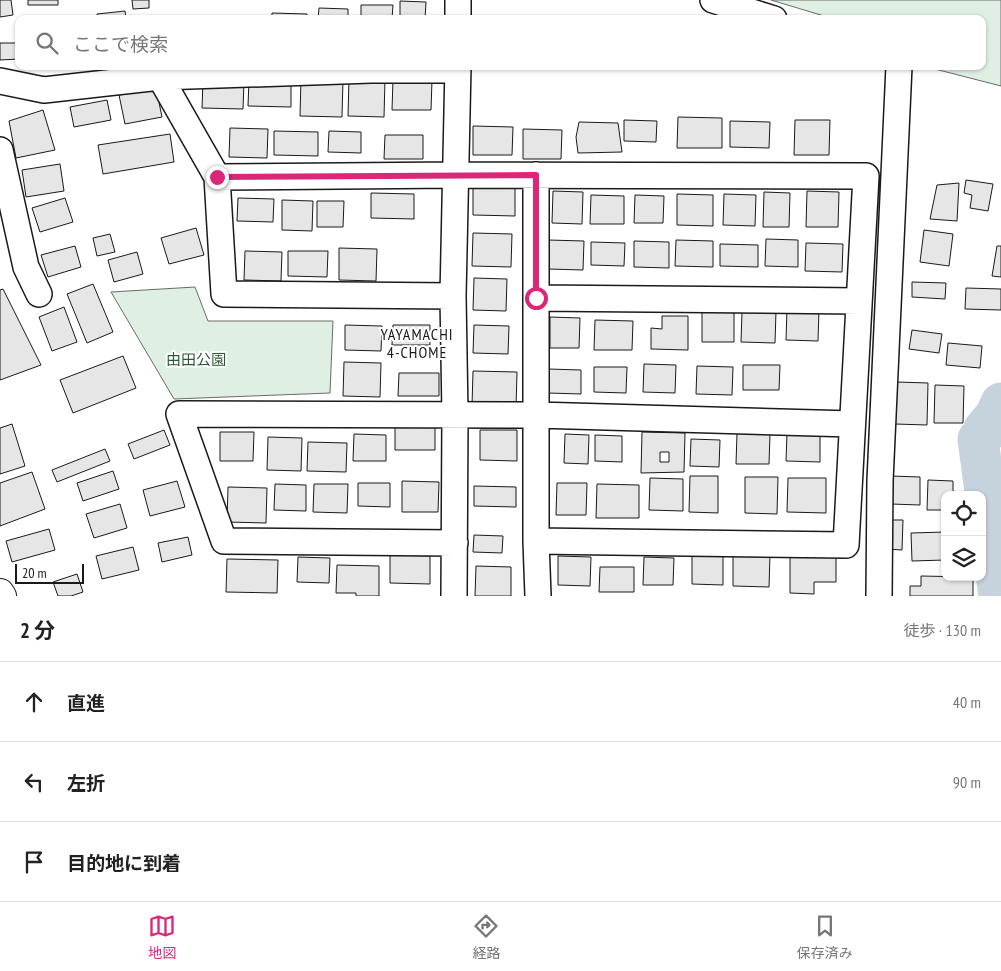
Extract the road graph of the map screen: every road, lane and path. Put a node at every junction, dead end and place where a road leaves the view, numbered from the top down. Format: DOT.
graph roads {
  1 [pos="458,0"];
  2 [pos="713,0"];
  3 [pos="458,15"];
  4 [pos="761,15"];
  5 [pos="371,70"];
  6 [pos="458,70"];
  7 [pos="899,70"];
  8 [pos="160,78"];
  9 [pos="0,81"];
  10 [pos="0,150"];
  11 [pos="456,175"];
  12 [pos="536,175"];
  13 [pos="217,177"];
  14 [pos="39,294"];
  15 [pos="453,296"];
  16 [pos="536,298"];
  17 [pos="859,301"];
  18 [pos="455,415"];
  19 [pos="536,415"];
  20 [pos="852,424"];
  21 [pos="536,541"];
  22 [pos="455,543"];
  23 [pos="454,596"];
  24 [pos="538,596"];
  25 [pos="879,596"];
  1 -- 3 [label="street"];
  2 -- 4 [label="street"];
  5 -- 8 [label="street"];
  6 -- 11 [label="street"];
  7 -- 25 [label="street"];
  8 -- 9 [label="street"];
  8 -- 13 [label="street"];
  10 -- 14 [label="street"];
  11 -- 12 [label="street"];
  11 -- 13 [label="street"];
  11 -- 15 [label="street"];
  12 -- 16 [label="street"];
  12 -- 17 [label="street"];
  13 -- 15 [label="street"];
  15 -- 18 [label="street"];
  16 -- 17 [label="street"];
  16 -- 19 [label="street"];
  17 -- 20 [label="street"];
  18 -- 19 [label="street"];
  18 -- 22 [label="street"];
  18 -- 22 [label="street"];
  19 -- 20 [label="street"];
  19 -- 21 [label="street"];
  20 -- 21 [label="street"];
  21 -- 24 [label="street"];
  22 -- 23 [label="street"];
}
